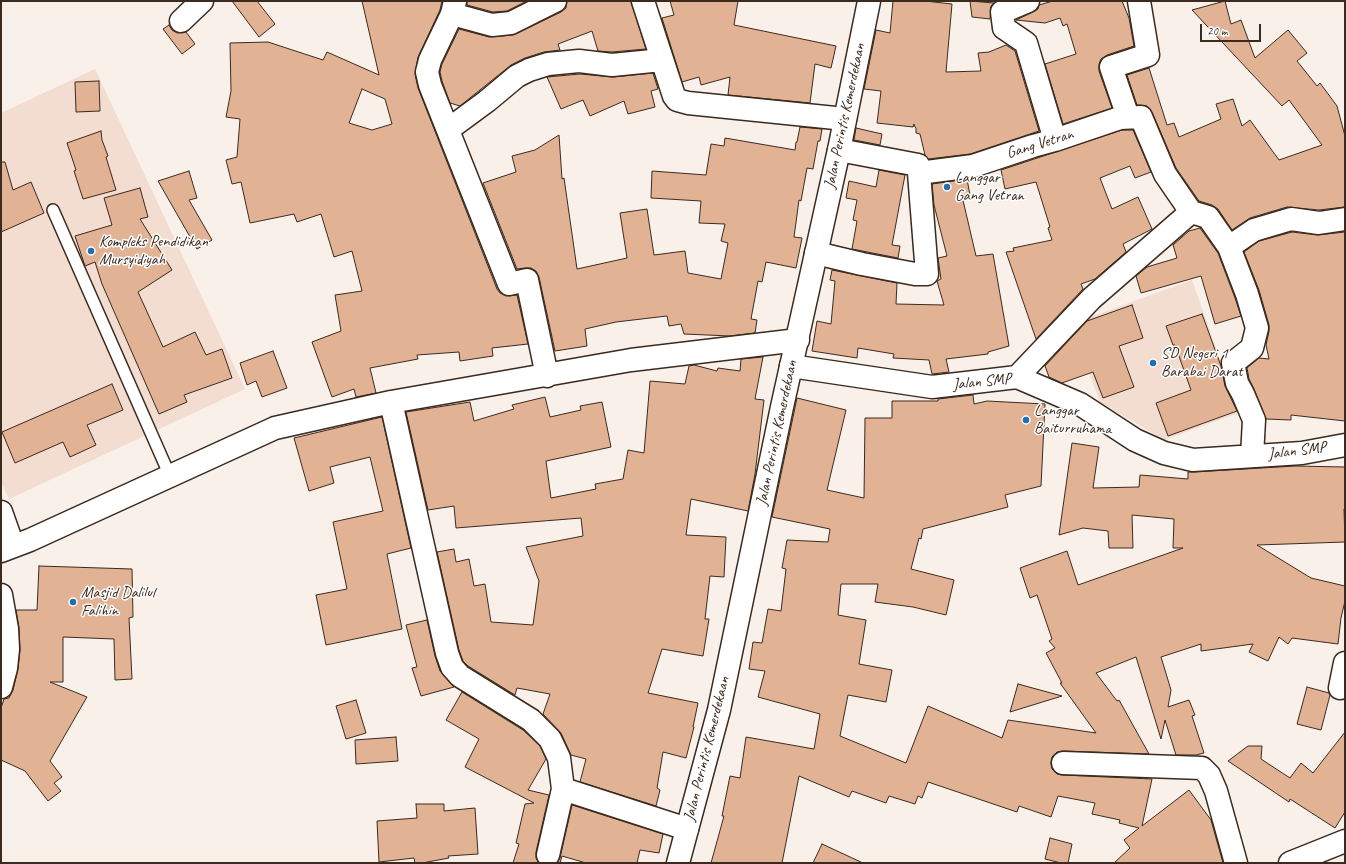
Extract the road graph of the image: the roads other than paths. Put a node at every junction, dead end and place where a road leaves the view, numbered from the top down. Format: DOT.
graph roads {
  1 [pos="202,1"];
  2 [pos="555,1"];
  3 [pos="643,1"];
  4 [pos="869,1"];
  5 [pos="1028,1"];
  6 [pos="1139,1"];
  7 [pos="454,8"];
  8 [pos="181,20"];
  9 [pos="662,60"];
  10 [pos="1128,117"];
  11 [pos="845,119"];
  12 [pos="449,130"];
  13 [pos="1055,140"];
  14 [pos="839,150"];
  15 [pos="919,173"];
  16 [pos="53,210"];
  17 [pos="1191,212"];
  18 [pos="1345,218"];
  19 [pos="1229,247"];
  20 [pos="816,253"];
  21 [pos="798,340"];
  22 [pos="791,366"];
  23 [pos="547,376"];
  24 [pos="1017,377"];
  25 [pos="391,402"];
  26 [pos="1345,445"];
  27 [pos="1252,456"];
  28 [pos="170,476"];
  29 [pos="1,512"];
  30 [pos="7,548"];
  31 [pos="1,595"];
  32 [pos="1345,663"];
  33 [pos="1,687"];
  34 [pos="1340,688"];
  35 [pos="1063,763"];
  36 [pos="563,789"];
  37 [pos="687,829"];
  38 [pos="1345,841"];
  39 [pos="548,855"];
  40 [pos="678,863"];
  41 [pos="1236,863"];
  42 [pos="1290,863"];
  1 -- 8 [label="street"];
  2 -- 7 [label="street"];
  3 -- 9 [label="street"];
  4 -- 11 [label="street, Jalan Perintis Kemerdekaan"];
  5 -- 13 [label="street"];
  6 -- 10 [label="street"];
  7 -- 12 [label="street"];
  9 -- 11 [label="street"];
  9 -- 12 [label="street"];
  10 -- 13 [label="street, Gang Vetran"];
  10 -- 17 [label="street"];
  11 -- 14 [label="street, Jalan Perintis Kemerdekaan"];
  12 -- 23 [label="street"];
  13 -- 15 [label="street, Gang Vetran"];
  14 -- 15 [label="street"];
  14 -- 20 [label="street, Jalan Perintis Kemerdekaan"];
  15 -- 20 [label="street"];
  16 -- 28 [label="lane"];
  17 -- 19 [label="street"];
  17 -- 24 [label="street"];
  18 -- 19 [label="street"];
  19 -- 27 [label="street"];
  20 -- 21 [label="street, Jalan Perintis Kemerdekaan"];
  21 -- 22 [label="street, Jalan Perintis Kemerdekaan"];
  21 -- 23 [label="street"];
  22 -- 24 [label="street, Jalan SMP"];
  22 -- 37 [label="street, Jalan Perintis Kemerdekaan"];
  23 -- 25 [label="street"];
  24 -- 27 [label="street, Jalan SMP"];
  25 -- 28 [label="street"];
  25 -- 36 [label="street"];
  26 -- 27 [label="street, Jalan SMP"];
  28 -- 30 [label="street"];
  29 -- 30 [label="street"];
  31 -- 33 [label="street"];
  32 -- 34 [label="street"];
  35 -- 41 [label="street"];
  36 -- 37 [label="street"];
  36 -- 39 [label="street"];
  37 -- 40 [label="street, Jalan Perintis Kemerdekaan"];
  38 -- 42 [label="street"];
}
